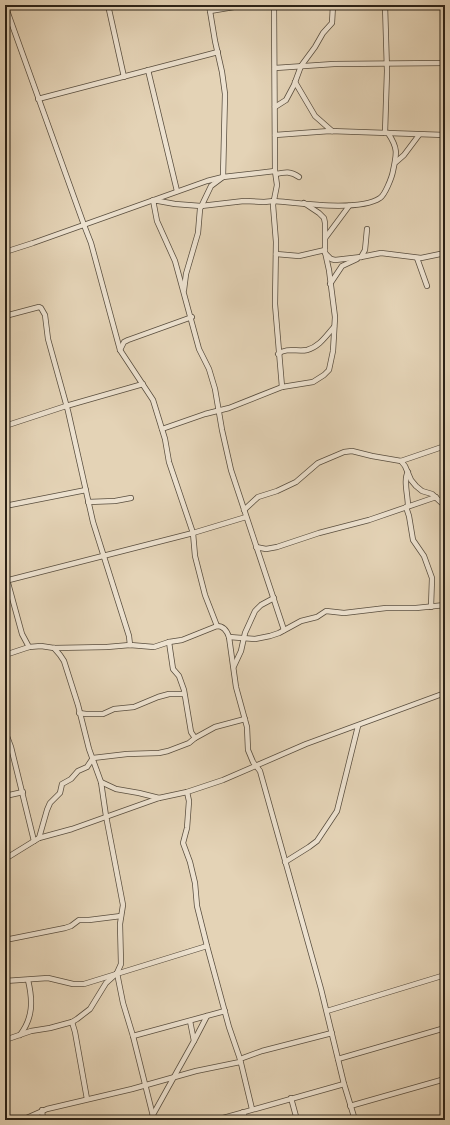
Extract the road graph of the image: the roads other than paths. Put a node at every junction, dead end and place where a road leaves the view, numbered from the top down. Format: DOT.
graph roads {
  1 [pos="5,5"];
  2 [pos="108,5"];
  3 [pos="209,5"];
  4 [pos="246,5"];
  5 [pos="274,5"];
  6 [pos="333,5"];
  7 [pos="385,5"];
  8 [pos="210,11"];
  9 [pos="218,52"];
  10 [pos="387,64"];
  11 [pos="445,64"];
  12 [pos="301,66"];
  13 [pos="275,68"];
  14 [pos="148,70"];
  15 [pos="124,77"];
  16 [pos="295,82"];
  17 [pos="38,99"];
  18 [pos="275,107"];
  19 [pos="333,131"];
  20 [pos="387,133"];
  21 [pos="275,135"];
  22 [pos="419,135"];
  23 [pos="445,135"];
  24 [pos="396,162"];
  25 [pos="275,172"];
  26 [pos="222,176"];
  27 [pos="299,177"];
  28 [pos="177,191"];
  29 [pos="153,200"];
  30 [pos="274,201"];
  31 [pos="304,203"];
  32 [pos="201,206"];
  33 [pos="349,206"];
  34 [pos="84,225"];
  35 [pos="367,228"];
  36 [pos="325,238"];
  37 [pos="325,251"];
  38 [pos="5,252"];
  39 [pos="445,253"];
  40 [pos="276,254"];
  41 [pos="361,258"];
  42 [pos="417,258"];
  43 [pos="330,284"];
  44 [pos="428,286"];
  45 [pos="184,293"];
  46 [pos="5,316"];
  47 [pos="192,317"];
  48 [pos="334,327"];
  49 [pos="120,350"];
  50 [pos="278,354"];
  51 [pos="143,384"];
  52 [pos="282,387"];
  53 [pos="66,406"];
  54 [pos="219,410"];
  55 [pos="5,426"];
  56 [pos="162,429"];
  57 [pos="445,446"];
  58 [pos="401,461"];
  59 [pos="408,472"];
  60 [pos="86,490"];
  61 [pos="436,497"];
  62 [pos="131,498"];
  63 [pos="88,502"];
  64 [pos="5,506"];
  65 [pos="445,506"];
  66 [pos="407,507"];
  67 [pos="244,510"];
  68 [pos="246,517"];
  69 [pos="193,533"];
  70 [pos="256,547"];
  71 [pos="104,556"];
  72 [pos="5,572"];
  73 [pos="6,581"];
  74 [pos="274,598"];
  75 [pos="445,605"];
  76 [pos="431,607"];
  77 [pos="217,626"];
  78 [pos="284,630"];
  79 [pos="230,637"];
  80 [pos="244,638"];
  81 [pos="169,642"];
  82 [pos="130,645"];
  83 [pos="29,647"];
  84 [pos="54,648"];
  85 [pos="5,655"];
  86 [pos="234,668"];
  87 [pos="445,693"];
  88 [pos="184,694"];
  89 [pos="79,712"];
  90 [pos="245,719"];
  91 [pos="358,726"];
  92 [pos="5,731"];
  93 [pos="195,738"];
  94 [pos="93,758"];
  95 [pos="256,766"];
  96 [pos="101,782"];
  97 [pos="23,792"];
  98 [pos="187,792"];
  99 [pos="5,796"];
  100 [pos="159,798"];
  101 [pos="106,816"];
  102 [pos="40,838"];
  103 [pos="34,841"];
  104 [pos="5,859"];
  105 [pos="285,862"];
  106 [pos="121,916"];
  107 [pos="5,940"];
  108 [pos="206,946"];
  109 [pos="117,973"];
  110 [pos="445,975"];
  111 [pos="28,980"];
  112 [pos="5,981"];
  113 [pos="225,1011"];
  114 [pos="327,1011"];
  115 [pos="207,1016"];
  116 [pos="190,1021"];
  117 [pos="72,1022"];
  118 [pos="445,1028"];
  119 [pos="332,1033"];
  120 [pos="20,1035"];
  121 [pos="133,1036"];
  122 [pos="5,1040"];
  123 [pos="194,1042"];
  124 [pos="338,1059"];
  125 [pos="240,1061"];
  126 [pos="175,1077"];
  127 [pos="445,1079"];
  128 [pos="344,1084"];
  129 [pos="145,1085"];
  130 [pos="87,1098"];
  131 [pos="291,1098"];
  132 [pos="350,1106"];
  133 [pos="42,1110"];
  134 [pos="252,1110"];
  135 [pos="243,1112"];
  136 [pos="153,1117"];
  137 [pos="219,1119"];
  138 [pos="22,1120"];
  139 [pos="43,1120"];
  140 [pos="150,1120"];
  141 [pos="246,1120"];
  142 [pos="297,1120"];
  143 [pos="355,1120"];
  1 -- 17 [label="street"];
  2 -- 15 [label="street"];
  3 -- 8 [label="street"];
  4 -- 8 [label="street"];
  5 -- 13 [label="street"];
  6 -- 12 [label="street"];
  7 -- 10 [label="street"];
  8 -- 9 [label="street"];
  9 -- 14 [label="street"];
  9 -- 26 [label="street"];
  10 -- 11 [label="street"];
  10 -- 12 [label="street"];
  10 -- 20 [label="street"];
  12 -- 13 [label="street"];
  12 -- 16 [label="street"];
  13 -- 18 [label="street"];
  14 -- 15 [label="street"];
  14 -- 28 [label="street"];
  15 -- 17 [label="street"];
  16 -- 18 [label="street"];
  16 -- 19 [label="street"];
  17 -- 34 [label="street"];
  18 -- 21 [label="street"];
  19 -- 20 [label="street"];
  19 -- 21 [label="street"];
  20 -- 22 [label="street"];
  20 -- 24 [label="street"];
  21 -- 25 [label="street"];
  22 -- 23 [label="street"];
  22 -- 24 [label="street"];
  24 -- 33 [label="street"];
  25 -- 26 [label="street"];
  25 -- 27 [label="street"];
  25 -- 30 [label="street"];
  26 -- 28 [label="street"];
  26 -- 32 [label="street"];
  28 -- 29 [label="street"];
  29 -- 32 [label="street"];
  29 -- 34 [label="street"];
  29 -- 45 [label="street"];
  30 -- 31 [label="street"];
  30 -- 32 [label="street"];
  30 -- 40 [label="street"];
  31 -- 33 [label="street"];
  31 -- 36 [label="street"];
  32 -- 45 [label="street"];
  33 -- 36 [label="street"];
  34 -- 38 [label="street"];
  34 -- 49 [label="street"];
  35 -- 41 [label="street"];
  36 -- 37 [label="street"];
  37 -- 40 [label="street"];
  37 -- 41 [label="street"];
  37 -- 43 [label="street"];
  39 -- 42 [label="street"];
  40 -- 50 [label="street"];
  41 -- 42 [label="street"];
  41 -- 43 [label="street"];
  42 -- 44 [label="street"];
  43 -- 48 [label="street"];
  45 -- 47 [label="street"];
  46 -- 53 [label="street"];
  47 -- 49 [label="street"];
  47 -- 54 [label="street"];
  48 -- 50 [label="street"];
  48 -- 52 [label="street"];
  49 -- 51 [label="street"];
  50 -- 52 [label="street"];
  51 -- 53 [label="street"];
  51 -- 56 [label="street"];
  52 -- 54 [label="street"];
  53 -- 55 [label="street"];
  53 -- 60 [label="street"];
  54 -- 56 [label="street"];
  54 -- 67 [label="street"];
  56 -- 69 [label="street"];
  57 -- 58 [label="street"];
  58 -- 59 [label="street"];
  58 -- 67 [label="street"];
  59 -- 61 [label="street"];
  59 -- 66 [label="street"];
  60 -- 63 [label="street"];
  60 -- 64 [label="street"];
  61 -- 65 [label="street"];
  61 -- 66 [label="street"];
  62 -- 63 [label="street"];
  63 -- 71 [label="street"];
  66 -- 70 [label="street"];
  66 -- 76 [label="street"];
  67 -- 68 [label="street"];
  68 -- 69 [label="street"];
  68 -- 70 [label="street"];
  69 -- 71 [label="street"];
  69 -- 77 [label="street"];
  70 -- 74 [label="street"];
  71 -- 73 [label="street"];
  71 -- 82 [label="street"];
  72 -- 73 [label="street"];
  73 -- 83 [label="street"];
  74 -- 78 [label="street"];
  74 -- 80 [label="street"];
  75 -- 76 [label="street"];
  76 -- 78 [label="street"];
  77 -- 79 [label="street"];
  77 -- 81 [label="street"];
  78 -- 80 [label="street"];
  79 -- 80 [label="street"];
  79 -- 86 [label="street"];
  80 -- 86 [label="street"];
  81 -- 82 [label="street"];
  81 -- 88 [label="street"];
  82 -- 84 [label="street"];
  83 -- 84 [label="street"];
  83 -- 85 [label="street"];
  84 -- 89 [label="street"];
  86 -- 90 [label="street"];
  87 -- 91 [label="street"];
  88 -- 89 [label="street"];
  88 -- 93 [label="street"];
  89 -- 94 [label="street"];
  90 -- 93 [label="street"];
  90 -- 95 [label="street"];
  91 -- 95 [label="street"];
  91 -- 105 [label="street"];
  92 -- 97 [label="street"];
  93 -- 94 [label="street"];
  94 -- 96 [label="street"];
  94 -- 102 [label="street"];
  95 -- 98 [label="street"];
  95 -- 105 [label="street"];
  96 -- 100 [label="street"];
  96 -- 101 [label="street"];
  97 -- 99 [label="street"];
  97 -- 103 [label="street"];
  98 -- 100 [label="street"];
  98 -- 108 [label="street"];
  100 -- 101 [label="street"];
  101 -- 102 [label="street"];
  101 -- 106 [label="street"];
  102 -- 103 [label="street"];
  103 -- 104 [label="street"];
  105 -- 114 [label="street"];
  106 -- 107 [label="street"];
  106 -- 109 [label="street"];
  108 -- 109 [label="street"];
  108 -- 113 [label="street"];
  109 -- 111 [label="street"];
  109 -- 117 [label="street"];
  109 -- 121 [label="street"];
  110 -- 114 [label="street"];
  111 -- 112 [label="street"];
  111 -- 120 [label="street"];
  113 -- 115 [label="street"];
  113 -- 125 [label="street"];
  114 -- 119 [label="street"];
  115 -- 116 [label="street"];
  115 -- 123 [label="street"];
  116 -- 121 [label="street"];
  116 -- 123 [label="street"];
  117 -- 120 [label="street"];
  117 -- 130 [label="street"];
  118 -- 124 [label="street"];
  119 -- 124 [label="street"];
  119 -- 125 [label="street"];
  120 -- 122 [label="street"];
  121 -- 129 [label="street"];
  123 -- 126 [label="street"];
  124 -- 128 [label="street"];
  125 -- 126 [label="street"];
  125 -- 134 [label="street"];
  126 -- 129 [label="street"];
  126 -- 136 [label="street"];
  127 -- 132 [label="street"];
  128 -- 131 [label="street"];
  128 -- 132 [label="street"];
  129 -- 130 [label="street"];
  129 -- 136 [label="street"];
  130 -- 133 [label="street"];
  131 -- 134 [label="street"];
  131 -- 142 [label="street"];
  132 -- 143 [label="street"];
  133 -- 138 [label="street"];
  133 -- 139 [label="street"];
  134 -- 135 [label="street"];
  135 -- 137 [label="street"];
  135 -- 141 [label="street"];
  136 -- 140 [label="street"];
}
